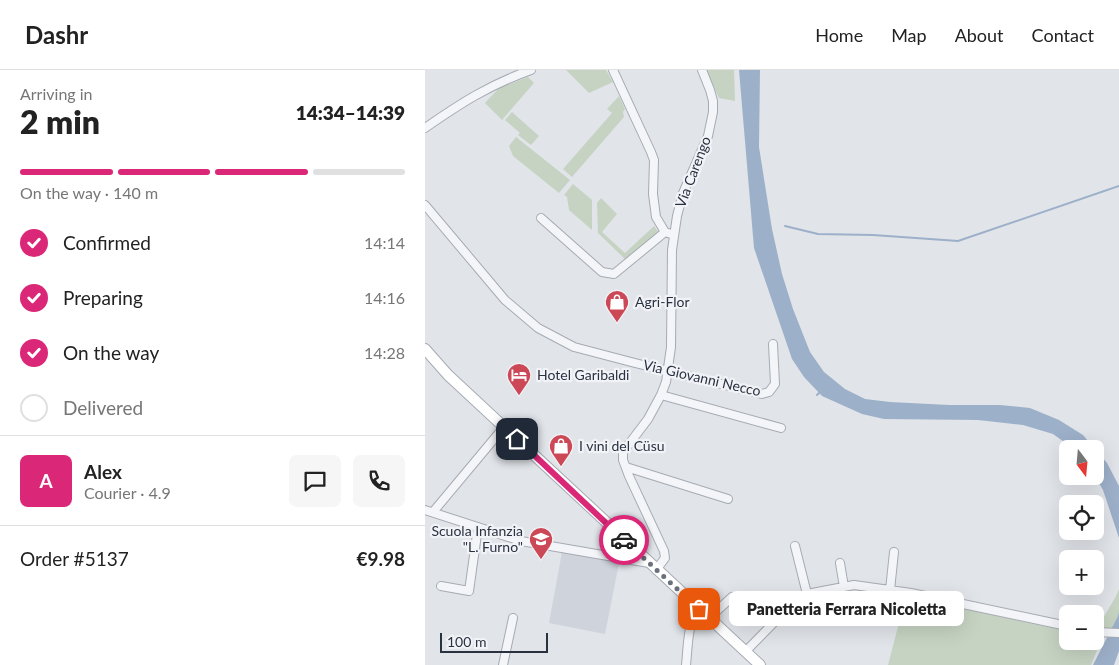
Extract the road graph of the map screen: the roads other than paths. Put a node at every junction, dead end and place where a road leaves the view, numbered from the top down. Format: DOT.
graph roads {
  1 [pos="531,70"];
  2 [pos="613,70"];
  3 [pos="701,70"];
  4 [pos="425,128"];
  5 [pos="425,205"];
  6 [pos="541,218"];
  7 [pos="665,232"];
  8 [pos="674,236"];
  9 [pos="773,344"];
  10 [pos="425,349"];
  11 [pos="669,371"];
  12 [pos="661,395"];
  13 [pos="504,427"];
  14 [pos="781,428"];
  15 [pos="626,467"];
  16 [pos="729,499"];
  17 [pos="429,511"];
  18 [pos="478,527"];
  19 [pos="795,546"];
  20 [pos="894,552"];
  21 [pos="840,563"];
  22 [pos="653,566"];
  23 [pos="441,586"];
  24 [pos="844,587"];
  25 [pos="890,590"];
  26 [pos="807,594"];
  27 [pos="732,597"];
  28 [pos="699,609"];
  29 [pos="513,618"];
  30 [pos="709,618"];
  31 [pos="1059,624"];
  32 [pos="1104,632"];
  33 [pos="1119,633"];
  34 [pos="745,652"];
  35 [pos="503,665"];
  36 [pos="686,665"];
  37 [pos="760,665"];
  1 -- 4 [label="street"];
  2 -- 7 [label="street"];
  3 -- 8 [label="street, Via Carengo"];
  5 -- 11 [label="street, Via Giovanni Necco"];
  6 -- 7 [label="street"];
  7 -- 8 [label="street"];
  8 -- 11 [label="street, Via Carengo"];
  9 -- 11 [label="street, Via Giovanni Necco"];
  10 -- 13 [label="main road"];
  11 -- 12 [label="street, Via Carengo"];
  12 -- 14 [label="street"];
  12 -- 15 [label="street, Via Carengo"];
  13 -- 17 [label="street"];
  13 -- 22 [label="main road"];
  15 -- 16 [label="street"];
  15 -- 22 [label="street"];
  17 -- 18 [label="street"];
  18 -- 22 [label="street"];
  18 -- 23 [label="street"];
  19 -- 26 [label="street"];
  20 -- 25 [label="street"];
  21 -- 24 [label="street"];
  22 -- 28 [label="main road"];
  24 -- 25 [label="street"];
  24 -- 26 [label="street"];
  25 -- 31 [label="street"];
  26 -- 34 [label="street"];
  27 -- 30 [label="street"];
  28 -- 30 [label="main road"];
  28 -- 36 [label="street"];
  29 -- 35 [label="street"];
  30 -- 34 [label="main road"];
  32 -- 33 [label="street"];
  34 -- 37 [label="main road"];
}
